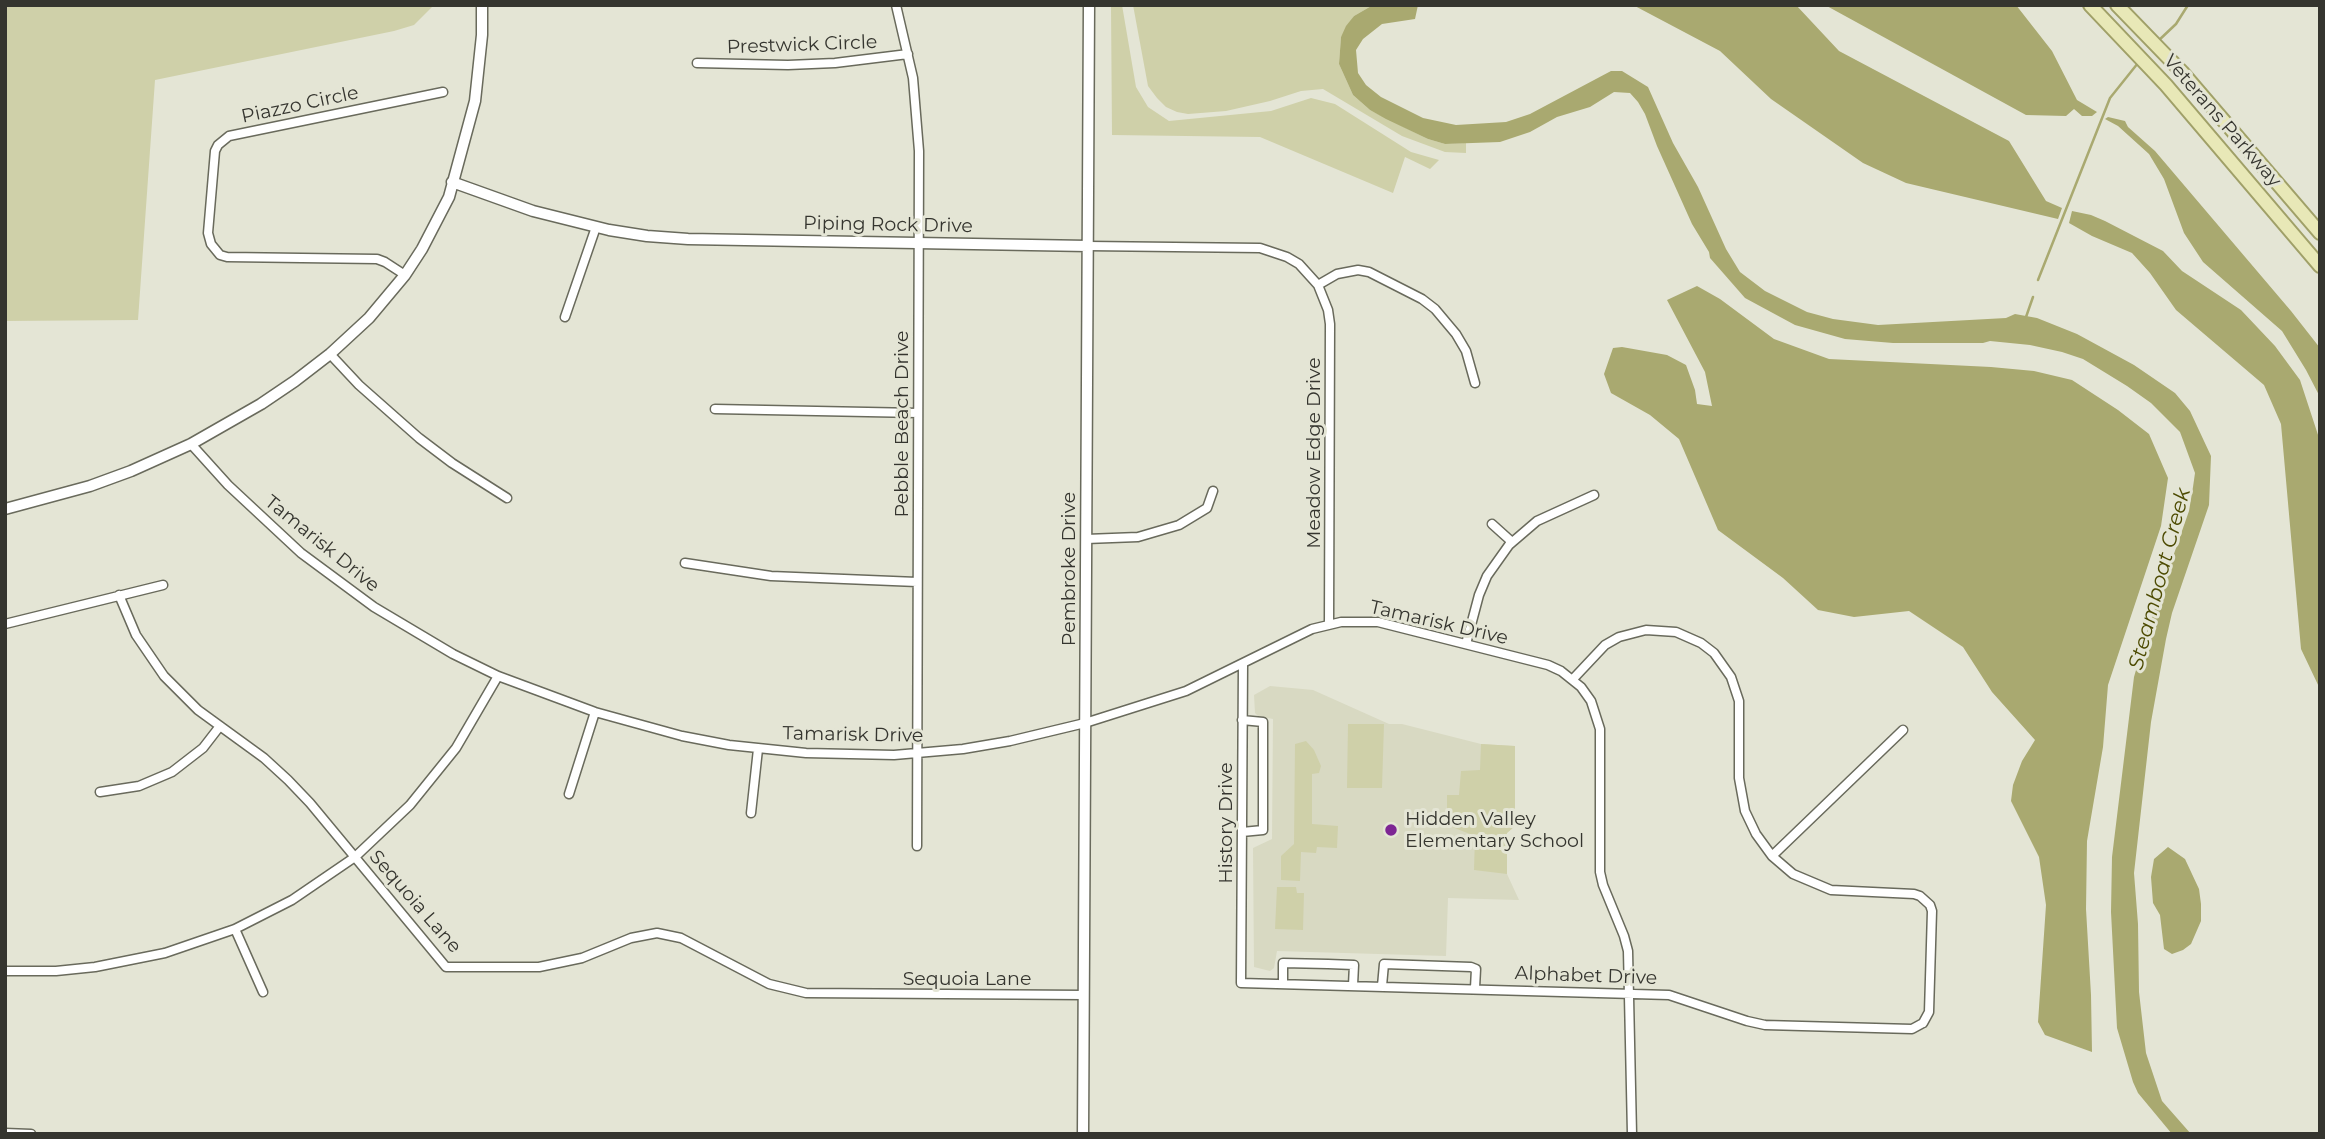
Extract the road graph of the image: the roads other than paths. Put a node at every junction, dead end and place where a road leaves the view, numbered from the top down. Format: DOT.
graph roads {
  1 [pos="482,5"];
  2 [pos="896,5"];
  3 [pos="1089,5"];
  4 [pos="2090,5"];
  5 [pos="2117,5"];
  6 [pos="908,54"];
  7 [pos="697,63"];
  8 [pos="443,92"];
  9 [pos="452,183"];
  10 [pos="596,227"];
  11 [pos="2320,233"];
  12 [pos="919,244"];
  13 [pos="1088,246"];
  14 [pos="2320,266"];
  15 [pos="405,275"];
  16 [pos="1318,285"];
  17 [pos="565,317"];
  18 [pos="330,354"];
  19 [pos="1475,383"];
  20 [pos="715,409"];
  21 [pos="918,413"];
  22 [pos="191,444"];
  23 [pos="1213,491"];
  24 [pos="1594,495"];
  25 [pos="508,498"];
  26 [pos="5,509"];
  27 [pos="1492,524"];
  28 [pos="1086,539"];
  29 [pos="1512,542"];
  30 [pos="685,564"];
  31 [pos="917,582"];
  32 [pos="163,585"];
  33 [pos="119,595"];
  34 [pos="5,624"];
  35 [pos="1329,624"];
  36 [pos="1466,644"];
  37 [pos="1243,664"];
  38 [pos="498,676"];
  39 [pos="1573,679"];
  40 [pos="594,712"];
  41 [pos="1242,720"];
  42 [pos="1085,723"];
  43 [pos="220,726"];
  44 [pos="1903,730"];
  45 [pos="758,749"];
  46 [pos="916,754"];
  47 [pos="100,792"];
  48 [pos="569,794"];
  49 [pos="751,813"];
  50 [pos="1242,832"];
  51 [pos="917,846"];
  52 [pos="1772,856"];
  53 [pos="355,857"];
  54 [pos="235,929"];
  55 [pos="5,971"];
  56 [pos="1241,983"];
  57 [pos="1283,984"];
  58 [pos="1353,985"];
  59 [pos="1382,986"];
  60 [pos="1475,988"];
  61 [pos="263,992"];
  62 [pos="1629,992"];
  63 [pos="1084,995"];
  64 [pos="5,1133"];
  65 [pos="31,1134"];
  66 [pos="1083,1134"];
  67 [pos="1632,1134"];
  1 -- 9 [label="street"];
  2 -- 6 [label="street, Pebble Beach Drive"];
  3 -- 13 [label="street, Pembroke Drive"];
  4 -- 14 [label="main road, Veterans Parkway"];
  5 -- 11 [label="main road, Veterans Parkway"];
  6 -- 7 [label="street, Prestwick Circle"];
  6 -- 12 [label="street, Pebble Beach Drive"];
  8 -- 15 [label="street, Piazzo Circle"];
  9 -- 10 [label="street, Piping Rock Drive"];
  9 -- 15 [label="street"];
  10 -- 12 [label="street, Piping Rock Drive"];
  10 -- 17 [label="street"];
  12 -- 13 [label="street, Piping Rock Drive"];
  12 -- 21 [label="street, Pebble Beach Drive"];
  13 -- 16 [label="street, Piping Rock Drive"];
  13 -- 28 [label="street, Pembroke Drive"];
  15 -- 18 [label="street"];
  16 -- 19 [label="street"];
  16 -- 35 [label="street, Meadow Edge Drive"];
  18 -- 22 [label="street"];
  18 -- 25 [label="street"];
  20 -- 21 [label="street"];
  21 -- 31 [label="street, Pebble Beach Drive"];
  22 -- 26 [label="street"];
  22 -- 38 [label="street, Tamarisk Drive"];
  23 -- 28 [label="street"];
  24 -- 29 [label="street"];
  27 -- 29 [label="street"];
  28 -- 42 [label="street, Pembroke Drive"];
  29 -- 36 [label="street"];
  30 -- 31 [label="street"];
  31 -- 46 [label="street, Pebble Beach Drive"];
  32 -- 33 [label="street"];
  33 -- 34 [label="street"];
  33 -- 43 [label="street, Sequoia Lane"];
  35 -- 36 [label="street, Tamarisk Drive"];
  35 -- 37 [label="street, Tamarisk Drive"];
  36 -- 39 [label="street, Tamarisk Drive"];
  37 -- 41 [label="street, History Drive"];
  37 -- 42 [label="street, Tamarisk Drive"];
  38 -- 40 [label="street, Tamarisk Drive"];
  38 -- 53 [label="street"];
  39 -- 52 [label="street"];
  39 -- 62 [label="street"];
  40 -- 45 [label="street, Tamarisk Drive"];
  40 -- 48 [label="street"];
  41 -- 50 [label="street, History Drive"];
  41 -- 50 [label="street"];
  42 -- 46 [label="street, Tamarisk Drive"];
  42 -- 63 [label="street, Pembroke Drive"];
  43 -- 47 [label="street"];
  43 -- 53 [label="street, Sequoia Lane"];
  44 -- 52 [label="street"];
  45 -- 46 [label="street, Tamarisk Drive"];
  45 -- 49 [label="street"];
  46 -- 51 [label="street, Pebble Beach Drive"];
  50 -- 56 [label="street, History Drive"];
  52 -- 62 [label="street, Alphabet Drive"];
  53 -- 54 [label="street"];
  53 -- 63 [label="street, Sequoia Lane"];
  54 -- 55 [label="street"];
  54 -- 61 [label="street"];
  56 -- 57 [label="street, Alphabet Drive"];
  57 -- 58 [label="street, Alphabet Drive"];
  57 -- 58 [label="street"];
  58 -- 59 [label="street, Alphabet Drive"];
  59 -- 60 [label="street, Alphabet Drive"];
  59 -- 60 [label="street"];
  60 -- 62 [label="street, Alphabet Drive"];
  62 -- 67 [label="street"];
  63 -- 66 [label="street, Pembroke Drive"];
  64 -- 65 [label="street"];
}
